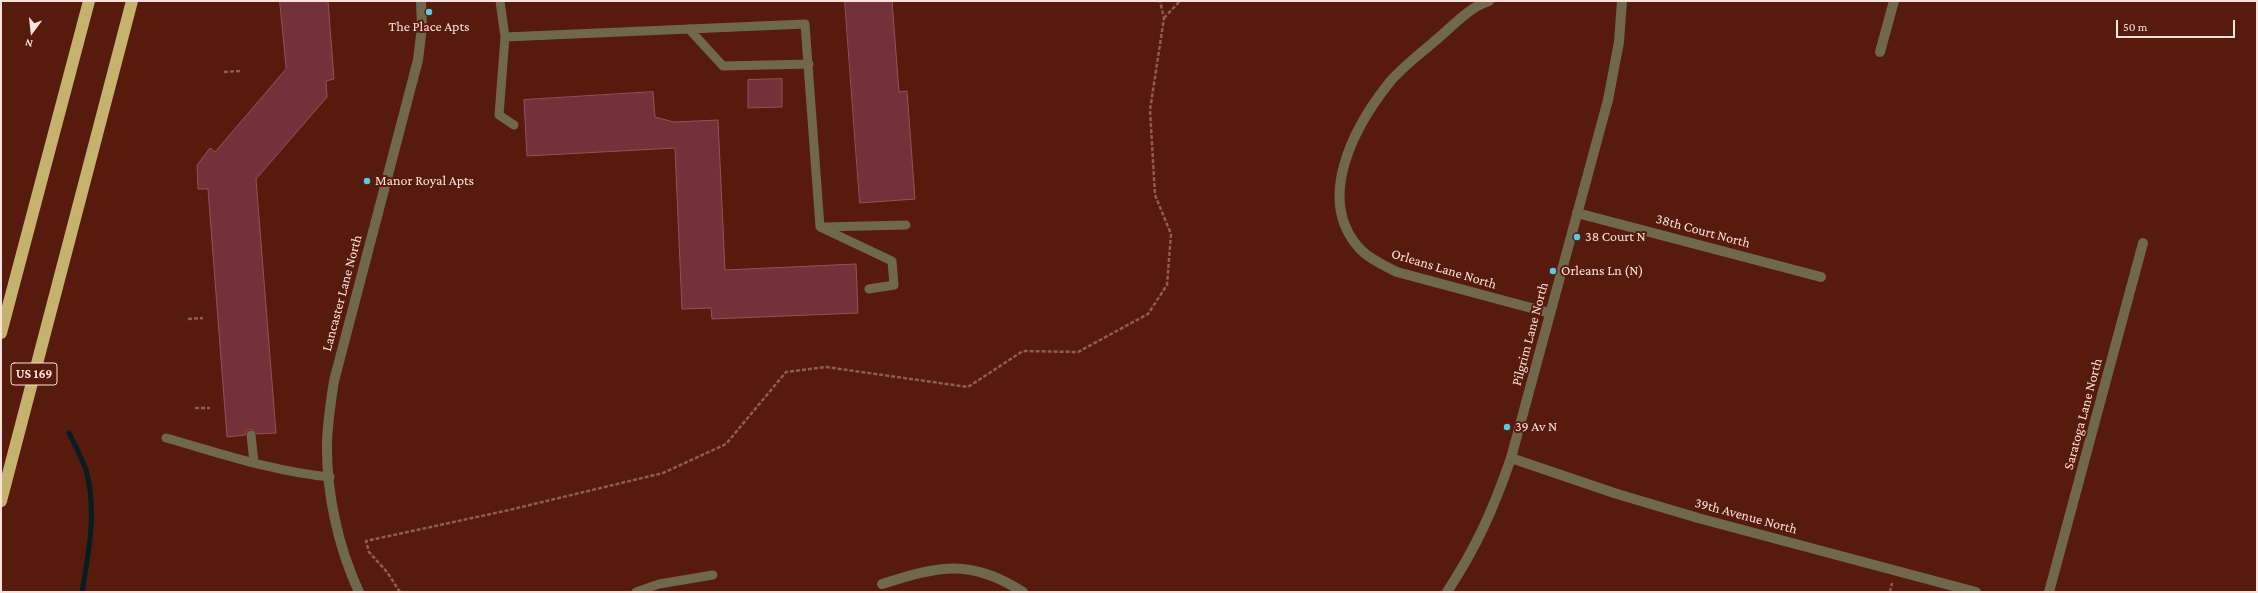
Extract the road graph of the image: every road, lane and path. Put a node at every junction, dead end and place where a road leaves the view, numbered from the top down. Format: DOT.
graph roads {
  1 [pos="88,1"];
  2 [pos="132,1"];
  3 [pos="421,1"];
  4 [pos="500,1"];
  5 [pos="1160,1"];
  6 [pos="1180,1"];
  7 [pos="1489,1"];
  8 [pos="1622,1"];
  9 [pos="1894,1"];
  10 [pos="1164,18"];
  11 [pos="689,29"];
  12 [pos="505,37"];
  13 [pos="1880,52"];
  14 [pos="809,64"];
  15 [pos="240,71"];
  16 [pos="224,72"];
  17 [pos="514,125"];
  18 [pos="1577,213"];
  19 [pos="906,225"];
  20 [pos="820,227"];
  21 [pos="2143,243"];
  22 [pos="1821,277"];
  23 [pos="869,289"];
  24 [pos="1550,313"];
  25 [pos="203,318"];
  26 [pos="188,319"];
  27 [pos="1,333"];
  28 [pos="195,408"];
  29 [pos="210,408"];
  30 [pos="251,435"];
  31 [pos="166,438"];
  32 [pos="1511,458"];
  33 [pos="254,462"];
  34 [pos="330,477"];
  35 [pos="1,501"];
  36 [pos="713,575"];
  37 [pos="882,584"];
  38 [pos="359,592"];
  39 [pos="400,592"];
  40 [pos="636,592"];
  41 [pos="1023,592"];
  42 [pos="1447,592"];
  43 [pos="1976,592"];
  44 [pos="2049,592"];
  1 -- 27 [label="highway"];
  2 -- 35 [label="highway, US 169"];
  3 -- 34 [label="street, Lancaster Lane North"];
  4 -- 12 [label="lane"];
  5 -- 10 [label="path"];
  6 -- 10 [label="path"];
  7 -- 24 [label="street, Orleans Lane North"];
  8 -- 18 [label="street, Pilgrim Lane North"];
  9 -- 13 [label="street"];
  10 -- 39 [label="path"];
  11 -- 12 [label="lane"];
  11 -- 14 [label="lane"];
  11 -- 14 [label="lane"];
  12 -- 17 [label="lane"];
  14 -- 20 [label="lane"];
  15 -- 16 [label="path"];
  18 -- 22 [label="street, 38th Court North"];
  18 -- 24 [label="street, Pilgrim Lane North"];
  19 -- 20 [label="lane"];
  20 -- 23 [label="lane"];
  21 -- 44 [label="street, Saratoga Lane North"];
  24 -- 32 [label="street, Pilgrim Lane North"];
  25 -- 26 [label="path"];
  28 -- 29 [label="path"];
  30 -- 33 [label="lane"];
  31 -- 33 [label="lane"];
  32 -- 42 [label="street, Pilgrim Lane North"];
  32 -- 43 [label="street, 39th Avenue North"];
  33 -- 34 [label="lane"];
  34 -- 38 [label="street, Lancaster Lane North"];
  36 -- 40 [label="lane"];
  37 -- 41 [label="street"];
}
